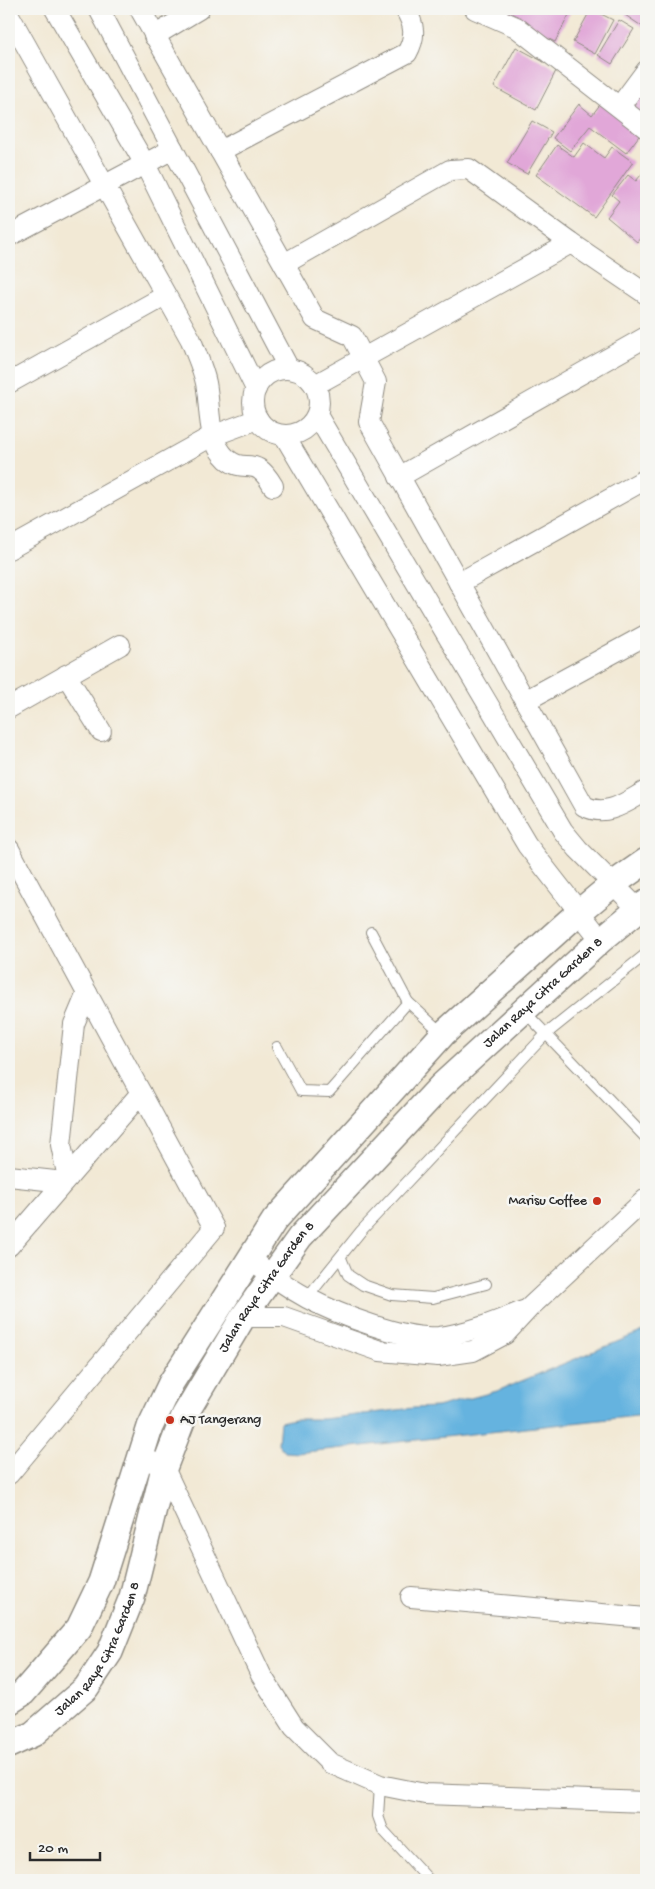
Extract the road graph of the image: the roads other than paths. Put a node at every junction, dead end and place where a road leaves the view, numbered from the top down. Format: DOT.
graph roads {
  1 [pos="55,9"];
  2 [pos="99,9"];
  3 [pos="140,9"];
  4 [pos="199,9"];
  5 [pos="405,9"];
  6 [pos="475,9"];
  7 [pos="9,15"];
  8 [pos="154,36"];
  9 [pos="646,70"];
  10 [pos="620,106"];
  11 [pos="646,128"];
  12 [pos="174,149"];
  13 [pos="220,151"];
  14 [pos="145,164"];
  15 [pos="103,185"];
  16 [pos="9,236"];
  17 [pos="571,243"];
  18 [pos="284,264"];
  19 [pos="646,294"];
  20 [pos="166,296"];
  21 [pos="646,337"];
  22 [pos="364,358"];
  23 [pos="289,369"];
  24 [pos="9,383"];
  25 [pos="315,385"];
  26 [pos="256,389"];
  27 [pos="317,415"];
  28 [pos="258,419"];
  29 [pos="284,435"];
  30 [pos="212,436"];
  31 [pos="399,477"];
  32 [pos="646,478"];
  33 [pos="273,486"];
  34 [pos="9,548"];
  35 [pos="459,583"];
  36 [pos="646,636"];
  37 [pos="120,645"];
  38 [pos="66,675"];
  39 [pos="525,701"];
  40 [pos="9,708"];
  41 [pos="101,731"];
  42 [pos="646,791"];
  43 [pos="9,849"];
  44 [pos="646,861"];
  45 [pos="613,884"];
  46 [pos="642,906"];
  47 [pos="578,913"];
  48 [pos="372,932"];
  49 [pos="601,940"];
  50 [pos="646,954"];
  51 [pos="87,993"];
  52 [pos="408,1002"];
  53 [pos="523,1010"];
  54 [pos="443,1034"];
  55 [pos="546,1034"];
  56 [pos="277,1047"];
  57 [pos="141,1093"];
  58 [pos="646,1138"];
  59 [pos="9,1176"];
  60 [pos="66,1180"];
  61 [pos="646,1199"];
  62 [pos="9,1246"];
  63 [pos="250,1258"];
  64 [pos="341,1258"];
  65 [pos="270,1276"];
  66 [pos="486,1284"];
  67 [pos="306,1299"];
  68 [pos="529,1308"];
  69 [pos="243,1317"];
  70 [pos="141,1456"];
  71 [pos="164,1468"];
  72 [pos="9,1474"];
  73 [pos="410,1597"];
  74 [pos="646,1618"];
  75 [pos="9,1702"];
  76 [pos="9,1745"];
  77 [pos="380,1785"];
  78 [pos="646,1802"];
  79 [pos="430,1880"];
  1 -- 14 [label="street"];
  2 -- 12 [label="street"];
  3 -- 8 [label="street"];
  4 -- 8 [label="street"];
  5 -- 13 [label="street"];
  6 -- 10 [label="street"];
  7 -- 15 [label="street"];
  8 -- 13 [label="street"];
  9 -- 10 [label="street"];
  10 -- 11 [label="street"];
  12 -- 14 [label="street"];
  12 -- 23 [label="street"];
  13 -- 18 [label="street"];
  14 -- 15 [label="street"];
  14 -- 26 [label="street"];
  15 -- 16 [label="street"];
  15 -- 20 [label="street"];
  17 -- 18 [label="street"];
  17 -- 19 [label="street"];
  17 -- 22 [label="street"];
  18 -- 22 [label="street"];
  20 -- 24 [label="street"];
  20 -- 30 [label="street"];
  21 -- 31 [label="street"];
  22 -- 25 [label="street"];
  22 -- 31 [label="street"];
  23 -- 25 [label="street"];
  23 -- 26 [label="street"];
  25 -- 27 [label="street"];
  26 -- 28 [label="street"];
  27 -- 29 [label="street"];
  27 -- 45 [label="street"];
  28 -- 29 [label="street"];
  28 -- 30 [label="street"];
  29 -- 47 [label="street"];
  30 -- 33 [label="street"];
  30 -- 34 [label="street"];
  31 -- 35 [label="street"];
  32 -- 35 [label="street"];
  35 -- 39 [label="street"];
  36 -- 39 [label="street"];
  37 -- 38 [label="street"];
  38 -- 40 [label="street"];
  38 -- 41 [label="street"];
  39 -- 42 [label="street"];
  43 -- 51 [label="street"];
  44 -- 45 [label="street, Jalan Raya Citra Garden 8"];
  45 -- 46 [label="street"];
  45 -- 47 [label="street, Jalan Raya Citra Garden 8"];
  46 -- 49 [label="street, Jalan Raya Citra Garden 8"];
  47 -- 49 [label="street"];
  47 -- 54 [label="street, Jalan Raya Citra Garden 8"];
  48 -- 52 [label="lane"];
  49 -- 53 [label="street, Jalan Raya Citra Garden 8"];
  50 -- 55 [label="lane"];
  51 -- 57 [label="street"];
  51 -- 60 [label="street"];
  52 -- 54 [label="lane"];
  52 -- 56 [label="lane"];
  53 -- 55 [label="lane"];
  53 -- 65 [label="street, Jalan Raya Citra Garden 8"];
  54 -- 63 [label="street, Jalan Raya Citra Garden 8"];
  55 -- 58 [label="lane"];
  55 -- 64 [label="lane"];
  57 -- 60 [label="street"];
  57 -- 72 [label="street"];
  59 -- 60 [label="street"];
  60 -- 62 [label="street"];
  61 -- 68 [label="street"];
  63 -- 65 [label="street"];
  63 -- 70 [label="street, Jalan Raya Citra Garden 8"];
  64 -- 66 [label="lane"];
  64 -- 67 [label="lane"];
  65 -- 67 [label="street"];
  65 -- 69 [label="street, Jalan Raya Citra Garden 8"];
  67 -- 68 [label="street"];
  68 -- 69 [label="street"];
  69 -- 71 [label="street, Jalan Raya Citra Garden 8"];
  70 -- 71 [label="street"];
  70 -- 75 [label="street, Jalan Raya Citra Garden 8"];
  71 -- 76 [label="street, Jalan Raya Citra Garden 8"];
  71 -- 77 [label="street"];
  73 -- 74 [label="street"];
  77 -- 78 [label="street"];
  77 -- 79 [label="lane"];
}
